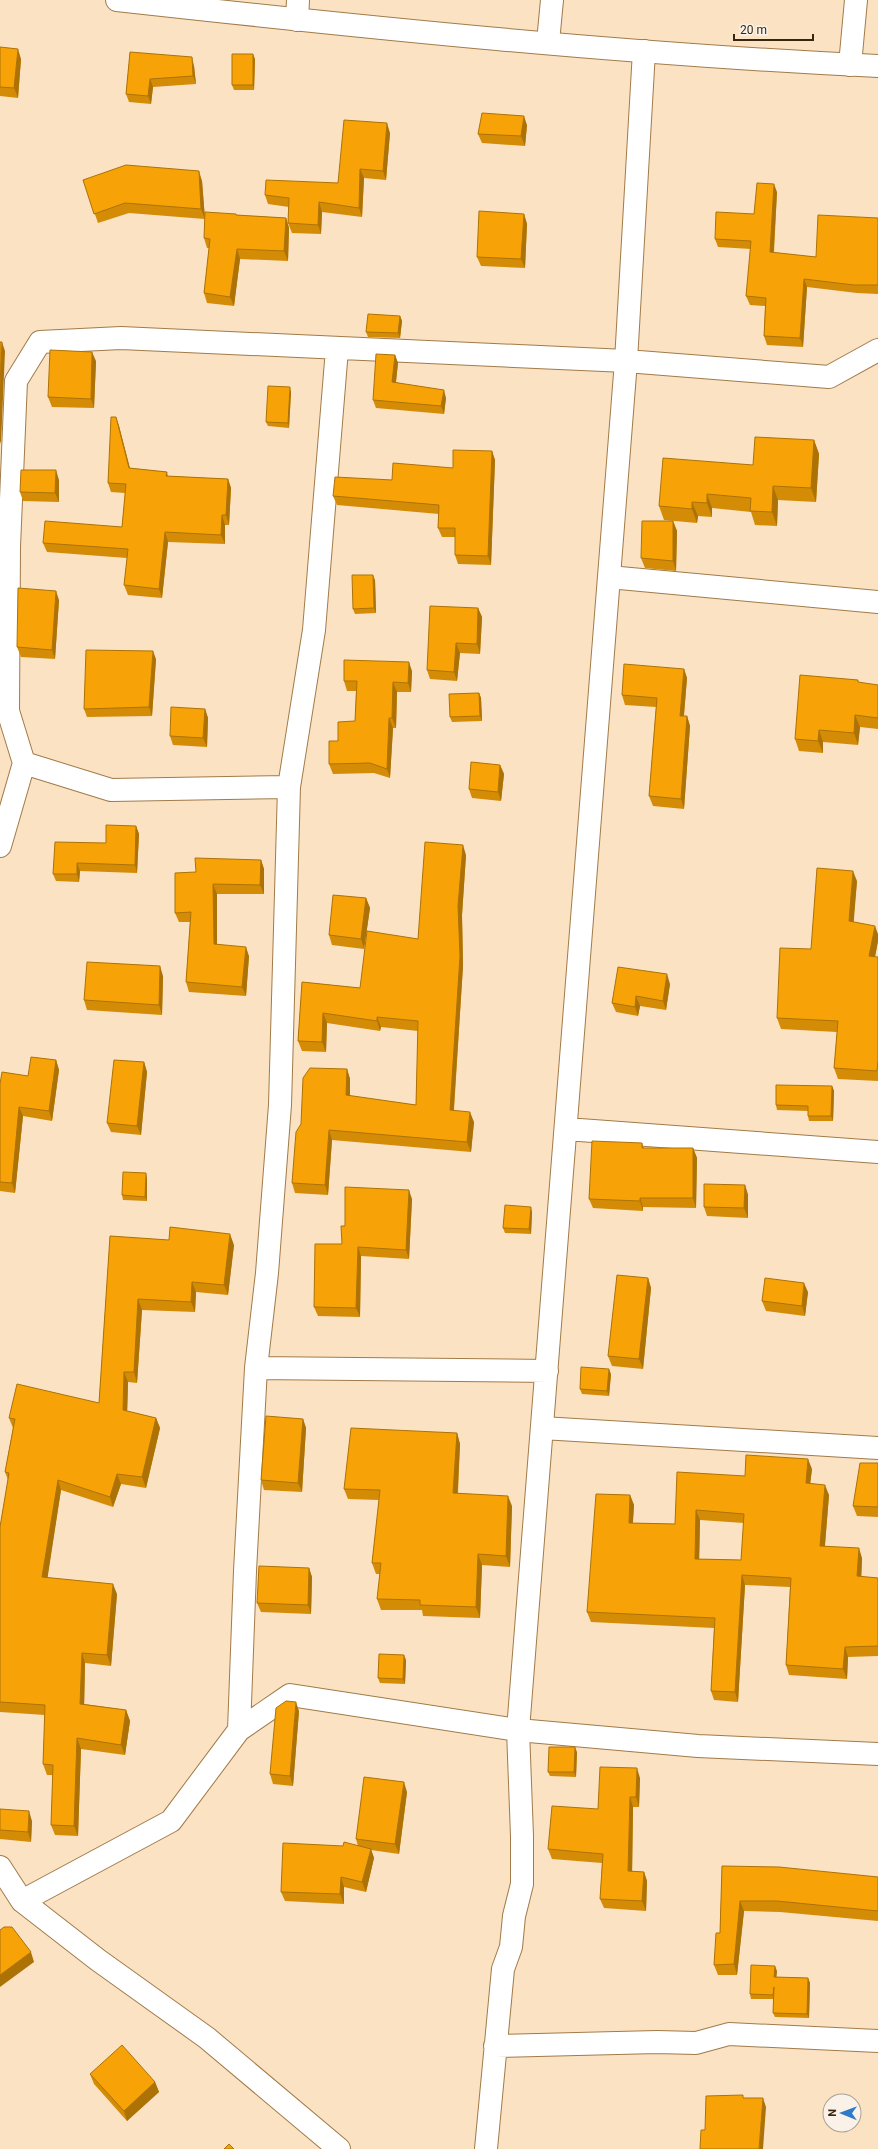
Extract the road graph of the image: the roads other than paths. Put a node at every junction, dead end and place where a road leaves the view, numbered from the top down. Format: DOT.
graph roads {
  1 [pos="117,0"];
  2 [pos="552,0"];
  3 [pos="856,0"];
  4 [pos="298,10"];
  5 [pos="548,42"];
  6 [pos="644,51"];
  7 [pos="850,65"];
  8 [pos="878,66"];
  9 [pos="337,349"];
  10 [pos="878,350"];
  11 [pos="626,361"];
  12 [pos="609,577"];
  13 [pos="878,602"];
  14 [pos="24,763"];
  15 [pos="289,787"];
  16 [pos="0,846"];
  17 [pos="566,1129"];
  18 [pos="878,1152"];
  19 [pos="256,1368"];
  20 [pos="547,1371"];
  21 [pos="542,1428"];
  22 [pos="878,1448"];
  23 [pos="239,1730"];
  24 [pos="518,1730"];
  25 [pos="878,1754"];
  26 [pos="0,1867"];
  27 [pos="22,1901"];
  28 [pos="878,2041"];
  29 [pos="495,2046"];
  30 [pos="339,2149"];
  31 [pos="486,2149"];
  1 -- 4 [label="street"];
  2 -- 5 [label="street"];
  3 -- 7 [label="street"];
  4 -- 5 [label="street"];
  5 -- 6 [label="street"];
  6 -- 7 [label="street"];
  6 -- 11 [label="street"];
  7 -- 8 [label="street"];
  9 -- 11 [label="street"];
  9 -- 14 [label="street"];
  9 -- 15 [label="street"];
  10 -- 11 [label="street"];
  11 -- 12 [label="street"];
  12 -- 13 [label="street"];
  12 -- 17 [label="street"];
  14 -- 15 [label="street"];
  14 -- 16 [label="street"];
  15 -- 19 [label="street"];
  17 -- 18 [label="street"];
  17 -- 20 [label="street"];
  19 -- 20 [label="street"];
  19 -- 23 [label="street"];
  20 -- 21 [label="street"];
  21 -- 22 [label="street"];
  21 -- 24 [label="street"];
  23 -- 24 [label="street"];
  23 -- 27 [label="street"];
  24 -- 25 [label="street"];
  24 -- 29 [label="street"];
  26 -- 27 [label="street"];
  27 -- 30 [label="street"];
  28 -- 29 [label="street"];
  29 -- 31 [label="street"];
}
